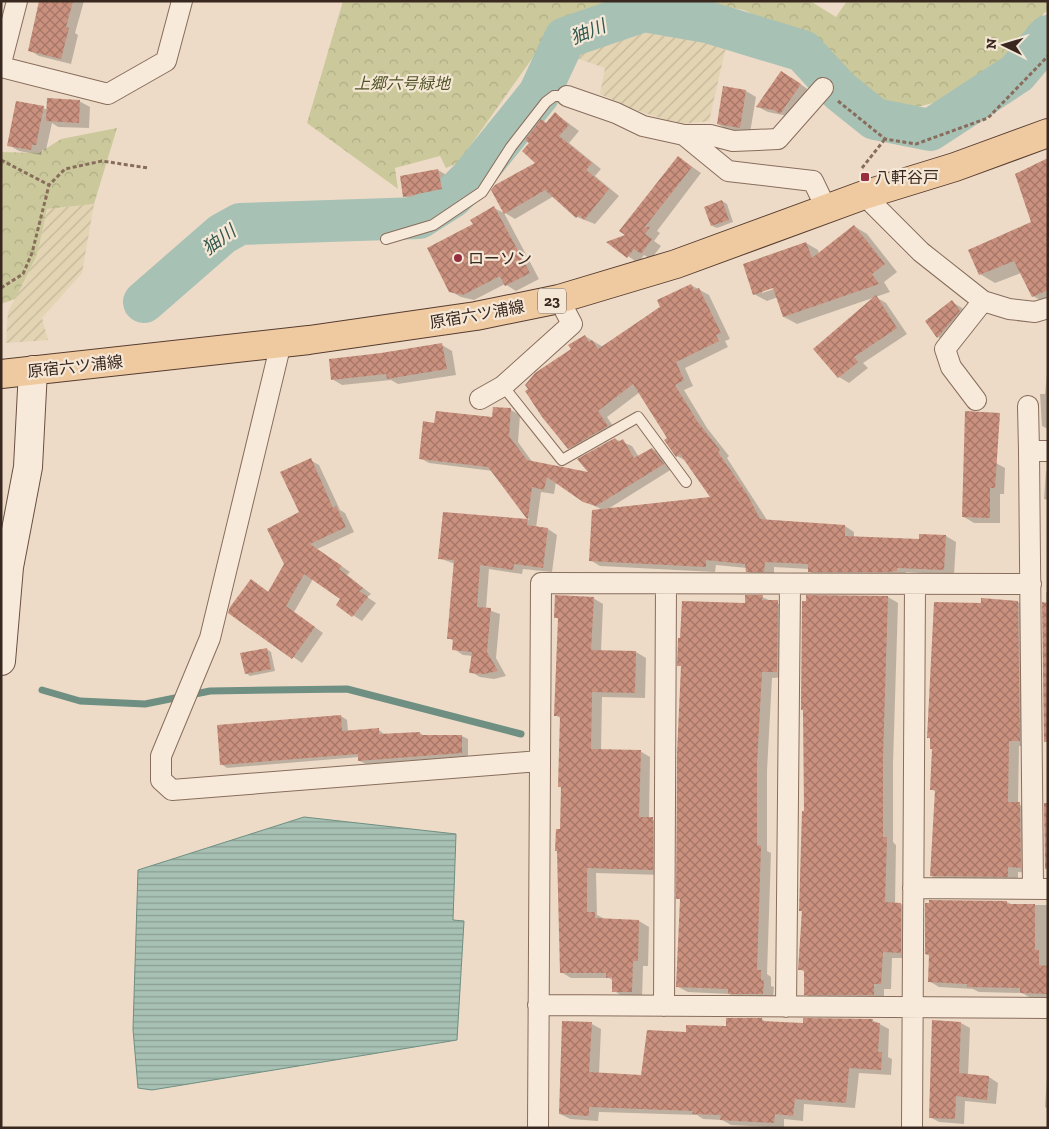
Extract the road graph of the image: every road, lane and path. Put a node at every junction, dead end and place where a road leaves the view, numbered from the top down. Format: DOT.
graph roads {
  1 [pos="17,1"];
  2 [pos="182,1"];
  3 [pos="1048,56"];
  4 [pos="1,63"];
  5 [pos="1,67"];
  6 [pos="823,88"];
  7 [pos="567,96"];
  8 [pos="1048,133"];
  9 [pos="684,135"];
  10 [pos="885,139"];
  11 [pos="1,160"];
  12 [pos="148,168"];
  13 [pos="49,185"];
  14 [pos="861,185"];
  15 [pos="827,210"];
  16 [pos="386,238"];
  17 [pos="1,288"];
  18 [pos="559,299"];
  19 [pos="983,300"];
  20 [pos="1048,308"];
  21 [pos="282,343"];
  22 [pos="34,370"];
  23 [pos="1,374"];
  24 [pos="503,386"];
  25 [pos="480,399"];
  26 [pos="976,400"];
  27 [pos="1028,406"];
  28 [pos="1038,451"];
  29 [pos="686,482"];
  30 [pos="666,584"];
  31 [pos="790,584"];
  32 [pos="915,584"];
  33 [pos="1031,584"];
  34 [pos="1,661"];
  35 [pos="540,761"];
  36 [pos="913,888"];
  37 [pos="1040,889"];
  38 [pos="538,1005"];
  39 [pos="664,1006"];
  40 [pos="786,1007"];
  41 [pos="912,1007"];
  42 [pos="1048,1008"];
  43 [pos="538,1128"];
  44 [pos="912,1128"];
  1 -- 4 [label="street"];
  2 -- 5 [label="street"];
  3 -- 10 [label="path"];
  6 -- 9 [label="street"];
  6 -- 10 [label="path"];
  7 -- 9 [label="street"];
  7 -- 16 [label="lane"];
  8 -- 14 [label="main road, 原宿六ツ浦線 / 23"];
  9 -- 15 [label="street"];
  10 -- 14 [label="path"];
  11 -- 13 [label="path"];
  12 -- 13 [label="path"];
  13 -- 17 [label="path"];
  14 -- 15 [label="main road, 原宿六ツ浦線 / 23"];
  14 -- 19 [label="street"];
  15 -- 18 [label="main road, 原宿六ツ浦線 / 23"];
  18 -- 21 [label="main road, 原宿六ツ浦線 / 23"];
  18 -- 24 [label="street"];
  19 -- 20 [label="street"];
  19 -- 26 [label="street"];
  21 -- 22 [label="main road, 原宿六ツ浦線 / 23"];
  21 -- 35 [label="street"];
  22 -- 23 [label="main road, 原宿六ツ浦線 / 23"];
  22 -- 34 [label="street"];
  24 -- 25 [label="street"];
  24 -- 29 [label="lane"];
  27 -- 28 [label="street"];
  28 -- 33 [label="street"];
  30 -- 31 [label="street"];
  30 -- 35 [label="street"];
  30 -- 39 [label="street"];
  31 -- 32 [label="street"];
  31 -- 40 [label="street"];
  32 -- 33 [label="street"];
  32 -- 36 [label="street"];
  33 -- 37 [label="street"];
  35 -- 38 [label="street"];
  36 -- 37 [label="street"];
  36 -- 41 [label="street"];
  38 -- 39 [label="street"];
  38 -- 43 [label="street"];
  39 -- 40 [label="street"];
  40 -- 41 [label="street"];
  41 -- 42 [label="street"];
  41 -- 44 [label="street"];
}
